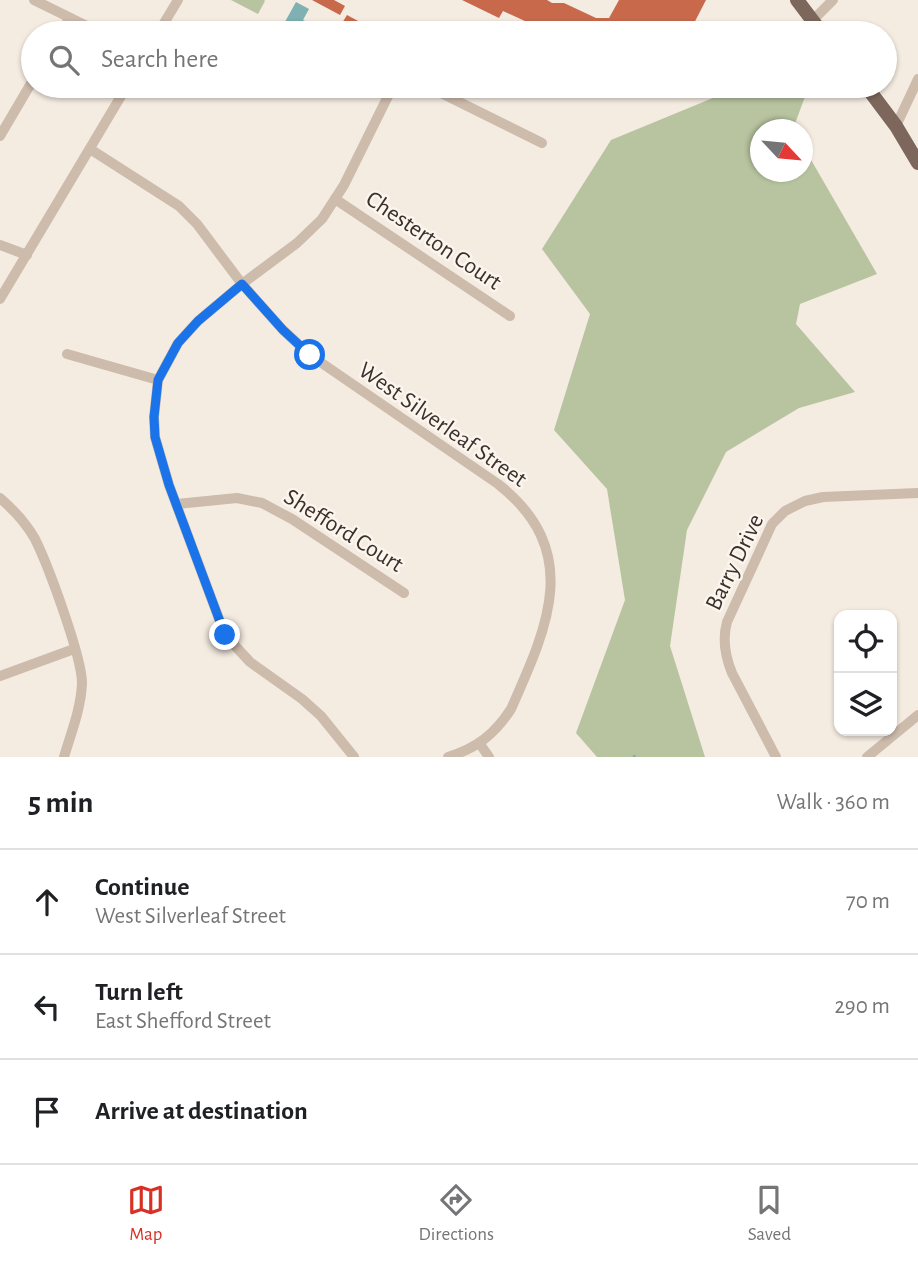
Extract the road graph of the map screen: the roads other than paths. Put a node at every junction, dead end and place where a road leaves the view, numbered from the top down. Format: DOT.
graph roads {
  1 [pos="34,0"];
  2 [pos="178,0"];
  3 [pos="797,0"];
  4 [pos="833,0"];
  5 [pos="70,18"];
  6 [pos="813,20"];
  7 [pos="68,21"];
  8 [pos="76,21"];
  9 [pos="165,21"];
  10 [pos="918,79"];
  11 [pos="22,98"];
  12 [pos="120,98"];
  13 [pos="387,98"];
  14 [pos="451,98"];
  15 [pos="875,98"];
  16 [pos="897,126"];
  17 [pos="0,136"];
  18 [pos="541,143"];
  19 [pos="90,149"];
  20 [pos="918,163"];
  21 [pos="335,199"];
  22 [pos="0,245"];
  23 [pos="27,254"];
  24 [pos="242,284"];
  25 [pos="0,299"];
  26 [pos="510,316"];
  27 [pos="67,354"];
  28 [pos="158,380"];
  29 [pos="918,493"];
  30 [pos="0,498"];
  31 [pos="177,504"];
  32 [pos="404,593"];
  33 [pos="74,649"];
  34 [pos="0,676"];
  35 [pos="918,715"];
  36 [pos="480,744"];
  37 [pos="64,757"];
  38 [pos="354,757"];
  39 [pos="448,757"];
  40 [pos="489,757"];
  41 [pos="776,757"];
  42 [pos="867,757"];
  1 -- 5 [label="street"];
  2 -- 9 [label="street"];
  3 -- 6 [label="main road"];
  4 -- 6 [label="street"];
  5 -- 7 [label="street"];
  5 -- 8 [label="street"];
  10 -- 16 [label="street"];
  11 -- 17 [label="street"];
  12 -- 19 [label="street"];
  13 -- 21 [label="street"];
  14 -- 18 [label="street"];
  15 -- 16 [label="main road"];
  16 -- 20 [label="main road"];
  19 -- 23 [label="street"];
  19 -- 24 [label="street, West Silverleaf Street"];
  21 -- 24 [label="street"];
  21 -- 26 [label="street, Chesterton Court"];
  22 -- 23 [label="street"];
  23 -- 25 [label="street"];
  24 -- 28 [label="street"];
  24 -- 36 [label="street, West Silverleaf Street"];
  27 -- 28 [label="street"];
  28 -- 31 [label="street"];
  29 -- 41 [label="street, Barry Drive"];
  30 -- 33 [label="street"];
  31 -- 32 [label="street, Shefford Court"];
  31 -- 38 [label="street"];
  33 -- 34 [label="street"];
  33 -- 37 [label="street"];
  35 -- 42 [label="street"];
  36 -- 39 [label="street, West Silverleaf Street"];
  36 -- 40 [label="street"];
}
